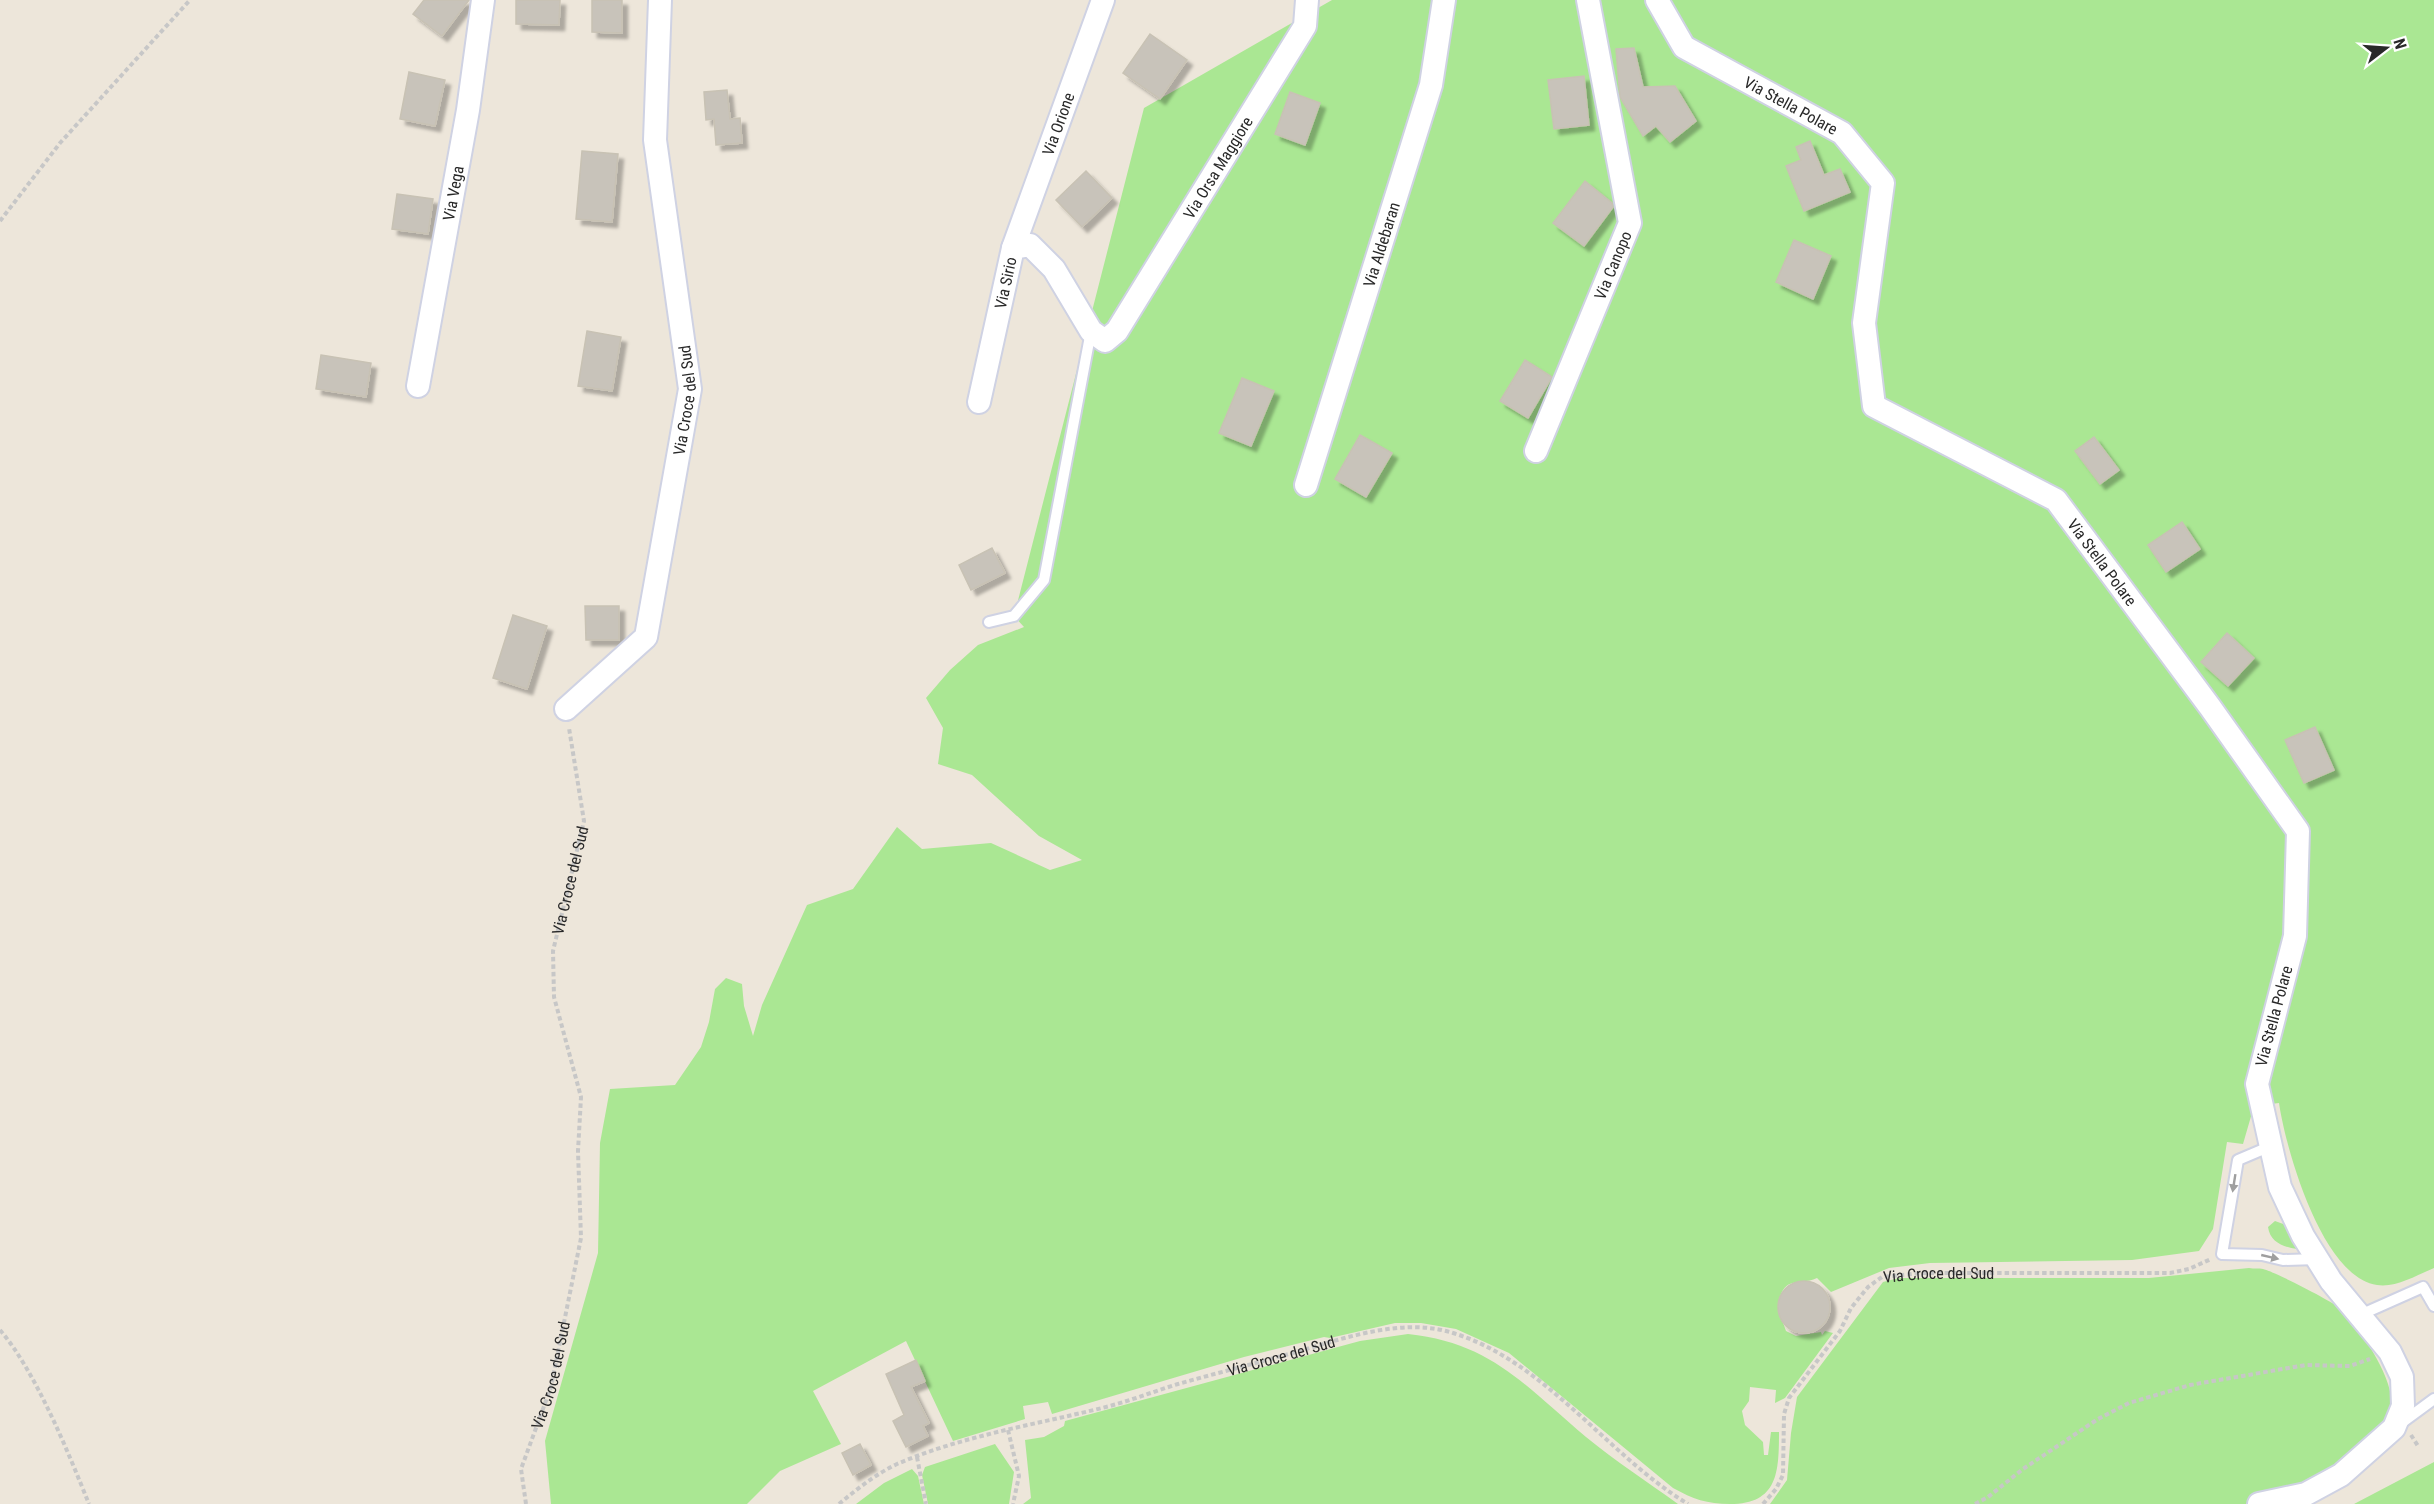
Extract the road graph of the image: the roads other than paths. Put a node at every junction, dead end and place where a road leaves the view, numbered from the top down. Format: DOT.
graph roads {
  1 [pos="483,0"];
  2 [pos="660,0"];
  3 [pos="1103,0"];
  4 [pos="1307,0"];
  5 [pos="1444,0"];
  6 [pos="1588,0"];
  7 [pos="1657,0"];
  8 [pos="1013,248"];
  9 [pos="1091,331"];
  10 [pos="418,386"];
  11 [pos="979,402"];
  12 [pos="1536,451"];
  13 [pos="1306,485"];
  14 [pos="989,622"];
  15 [pos="566,709"];
  16 [pos="2271,1146"];
  17 [pos="2318,1259"];
  18 [pos="2434,1306"];
  19 [pos="2360,1316"];
  20 [pos="2434,1399"];
  21 [pos="2394,1428"];
  22 [pos="2259,1504"];
  1 -- 10 [label="street, Via Vega"];
  2 -- 15 [label="street, Via Croce del Sud"];
  3 -- 8 [label="street, Via Orione"];
  4 -- 9 [label="street, Via Orsa Maggiore"];
  5 -- 13 [label="street, Via Aldebaran"];
  6 -- 12 [label="street, Via Canopo"];
  7 -- 16 [label="street, Via Stella Polare"];
  8 -- 9 [label="street, Via Sirio"];
  8 -- 11 [label="street, Via Sirio"];
  9 -- 14 [label="lane"];
  16 -- 17 [label="street, Via Stella Polare"];
  16 -- 17 [label="lane, one-way"];
  17 -- 19 [label="street, Via Stella Polare"];
  18 -- 19 [label="lane"];
  19 -- 21 [label="street, Via Stella Polare"];
  20 -- 21 [label="lane"];
  21 -- 22 [label="street"];
}
